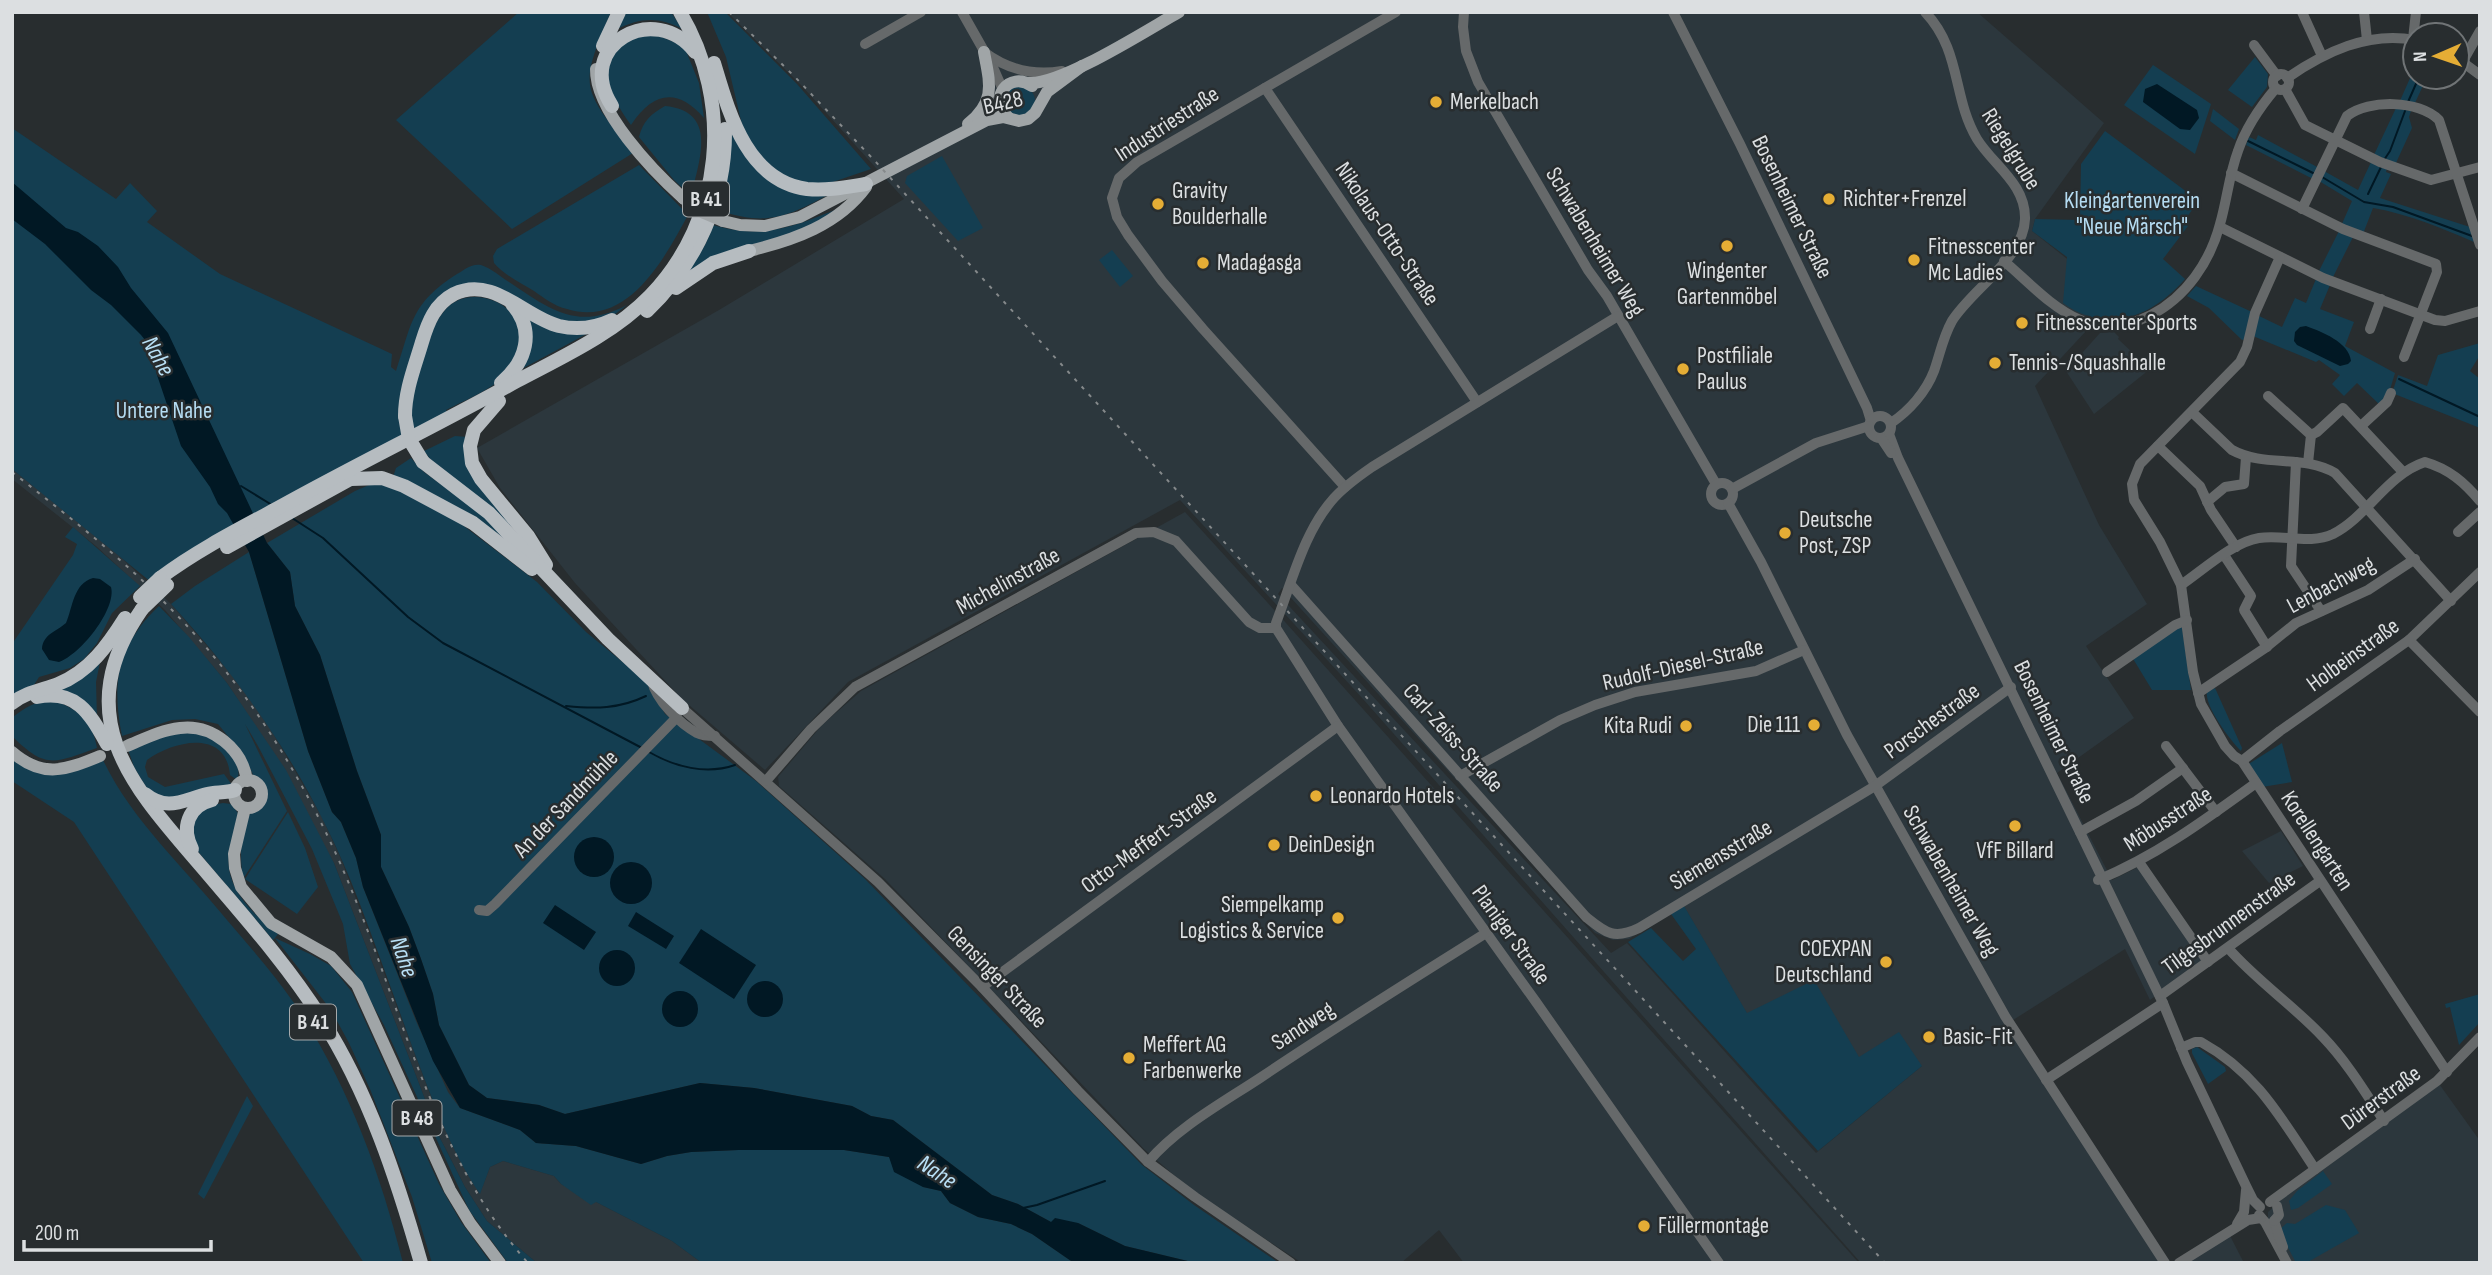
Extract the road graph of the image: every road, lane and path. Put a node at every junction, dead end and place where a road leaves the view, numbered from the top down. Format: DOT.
graph roads {
  1 [pos="619,12"];
  2 [pos="681,12"];
  3 [pos="691,12"];
  4 [pos="921,12"];
  5 [pos="962,12"];
  6 [pos="1179,12"];
  7 [pos="1396,12"];
  8 [pos="1464,12"];
  9 [pos="1673,12"];
  10 [pos="1679,12"];
  11 [pos="1925,12"];
  12 [pos="2302,12"];
  13 [pos="2364,12"];
  14 [pos="2367,40"];
  15 [pos="2401,40"];
  16 [pos="864,44"];
  17 [pos="2254,45"];
  18 [pos="984,52"];
  19 [pos="2322,56"];
  20 [pos="1081,67"];
  21 [pos="596,69"];
  22 [pos="712,74"];
  23 [pos="1022,82"];
  24 [pos="2281,82"];
  25 [pos="1265,88"];
  26 [pos="1001,95"];
  27 [pos="1039,104"];
  28 [pos="612,106"];
  29 [pos="1009,118"];
  30 [pos="959,134"];
  31 [pos="2334,141"];
  32 [pos="2480,167"];
  33 [pos="2231,173"];
  34 [pos="2457,174"];
  35 [pos="868,183"];
  36 [pos="670,185"];
  37 [pos="2302,209"];
  38 [pos="2220,227"];
  39 [pos="2480,246"];
  40 [pos="749,251"];
  41 [pos="2280,257"];
  42 [pos="2004,261"];
  43 [pos="499,295"];
  44 [pos="660,299"];
  45 [pos="2381,299"];
  46 [pos="638,307"];
  47 [pos="2480,311"];
  48 [pos="2421,315"];
  49 [pos="1618,316"];
  50 [pos="2370,329"];
  51 [pos="2404,357"];
  52 [pos="2391,393"];
  53 [pos="2268,396"];
  54 [pos="482,400"];
  55 [pos="499,401"];
  56 [pos="1478,402"];
  57 [pos="2192,412"];
  58 [pos="1880,426"];
  59 [pos="2361,426"];
  60 [pos="2311,435"];
  61 [pos="2158,446"];
  62 [pos="2246,457"];
  63 [pos="2296,462"];
  64 [pos="2308,463"];
  65 [pos="2403,472"];
  66 [pos="351,479"];
  67 [pos="1716,484"];
  68 [pos="1345,487"];
  69 [pos="324,488"];
  70 [pos="1732,489"];
  71 [pos="2480,501"];
  72 [pos="2207,502"];
  73 [pos="1728,503"];
  74 [pos="2366,507"];
  75 [pos="2480,512"];
  76 [pos="2458,532"];
  77 [pos="2292,538"];
  78 [pos="2236,547"];
  79 [pos="2224,555"];
  80 [pos="2415,559"];
  81 [pos="2480,572"];
  82 [pos="1291,585"];
  83 [pos="2181,585"];
  84 [pos="568,598"];
  85 [pos="2451,601"];
  86 [pos="141,603"];
  87 [pos="2321,611"];
  88 [pos="2187,620"];
  89 [pos="1276,628"];
  90 [pos="117,631"];
  91 [pos="2409,640"];
  92 [pos="2267,647"];
  93 [pos="1804,650"];
  94 [pos="2107,672"];
  95 [pos="2009,689"];
  96 [pos="2198,693"];
  97 [pos="12,703"];
  98 [pos="12,712"];
  99 [pos="2480,712"];
  100 [pos="680,713"];
  101 [pos="1338,726"];
  102 [pos="127,746"];
  103 [pos="2166,746"];
  104 [pos="103,750"];
  105 [pos="12,752"];
  106 [pos="2242,761"];
  107 [pos="2182,768"];
  108 [pos="1460,776"];
  109 [pos="247,781"];
  110 [pos="766,781"];
  111 [pos="2256,783"];
  112 [pos="135,786"];
  113 [pos="1875,786"];
  114 [pos="238,799"];
  115 [pos="2216,812"];
  116 [pos="2080,832"];
  117 [pos="2139,862"];
  118 [pos="201,866"];
  119 [pos="2100,879"];
  120 [pos="2320,881"];
  121 [pos="479,910"];
  122 [pos="1586,917"];
  123 [pos="1486,933"];
  124 [pos="2228,948"];
  125 [pos="2208,962"];
  126 [pos="982,987"];
  127 [pos="2161,1002"];
  128 [pos="2480,1037"];
  129 [pos="2181,1048"];
  130 [pos="2447,1072"];
  131 [pos="2046,1080"];
  132 [pos="2384,1121"];
  133 [pos="2233,1156"];
  134 [pos="1149,1162"];
  135 [pos="2315,1169"];
  136 [pos="2246,1186"];
  137 [pos="2266,1211"];
  138 [pos="2237,1224"];
  139 [pos="2288,1262"];
  140 [pos="412,1263"];
  141 [pos="421,1263"];
  142 [pos="500,1263"];
  143 [pos="1291,1263"];
  144 [pos="1719,1263"];
  145 [pos="2166,1263"];
  146 [pos="2178,1263"];
  1 -- 21 [label="highway, B 41"];
  2 -- 22 [label="highway, B 41"];
  3 -- 22 [label="highway, B 41"];
  4 -- 16 [label="street"];
  5 -- 18 [label="street"];
  6 -- 20 [label="main road"];
  7 -- 25 [label="street, Industriestraße"];
  8 -- 49 [label="street, Schwabenheimer Weg"];
  9 -- 58 [label="street, Bosenheimer Straße"];
  10 -- 58 [label="street, Bosenheimer Straße"];
  11 -- 42 [label="street, Riegelgrube"];
  12 -- 19 [label="street"];
  13 -- 14 [label="street"];
  14 -- 15 [label="street"];
  14 -- 19 [label="street"];
  17 -- 24 [label="street"];
  18 -- 20 [label="street"];
  18 -- 23 [label="street"];
  18 -- 26 [label="street"];
  18 -- 30 [label="main road"];
  19 -- 24 [label="street"];
  20 -- 23 [label="main road"];
  20 -- 27 [label="main road"];
  20 -- 30 [label="main road, B428"];
  21 -- 36 [label="main road, B 41"];
  22 -- 28 [label="highway, B 41"];
  22 -- 35 [label="highway, B 41"];
  22 -- 44 [label="highway, B 41"];
  22 -- 46 [label="highway, B 41"];
  23 -- 26 [label="main road"];
  23 -- 27 [label="main road"];
  24 -- 31 [label="street"];
  24 -- 33 [label="street"];
  25 -- 56 [label="street, Nikolaus-Otto-Straße"];
  25 -- 68 [label="street, Industriestraße"];
  26 -- 29 [label="main road"];
  26 -- 30 [label="main road"];
  27 -- 29 [label="main road"];
  28 -- 36 [label="main road, B 41"];
  29 -- 30 [label="main road"];
  30 -- 35 [label="main road"];
  31 -- 34 [label="street"];
  31 -- 34 [label="street"];
  31 -- 37 [label="street"];
  32 -- 34 [label="street"];
  33 -- 37 [label="street"];
  33 -- 38 [label="street"];
  34 -- 39 [label="street"];
  35 -- 36 [label="main road, B 41, bridge"];
  35 -- 40 [label="main road"];
  37 -- 48 [label="street"];
  38 -- 41 [label="street"];
  38 -- 42 [label="street"];
  40 -- 44 [label="highway"];
  41 -- 45 [label="street"];
  41 -- 57 [label="street, Korellengarten"];
  42 -- 58 [label="street, Riegelgrube"];
  43 -- 46 [label="highway"];
  43 -- 54 [label="highway"];
  43 -- 84 [label="highway, bridge"];
  44 -- 55 [label="highway, B 41"];
  45 -- 48 [label="street"];
  45 -- 50 [label="street"];
  46 -- 54 [label="highway, B 41"];
  47 -- 48 [label="street"];
  48 -- 51 [label="street"];
  49 -- 56 [label="street"];
  49 -- 67 [label="street, Schwabenheimer Weg"];
  52 -- 59 [label="street"];
  53 -- 60 [label="street"];
  54 -- 69 [label="highway, B 41"];
  55 -- 66 [label="highway, B 41"];
  55 -- 84 [label="highway, B 41"];
  56 -- 68 [label="street"];
  57 -- 61 [label="street, Korellengarten"];
  57 -- 62 [label="street"];
  58 -- 70 [label="street"];
  58 -- 95 [label="street, Bosenheimer Straße"];
  59 -- 60 [label="street"];
  59 -- 65 [label="street"];
  60 -- 64 [label="street"];
  61 -- 72 [label="street"];
  61 -- 83 [label="street, Korellengarten"];
  62 -- 63 [label="street"];
  62 -- 72 [label="street"];
  63 -- 64 [label="street"];
  63 -- 77 [label="street"];
  64 -- 74 [label="street"];
  65 -- 71 [label="street"];
  65 -- 74 [label="street"];
  66 -- 69 [label="highway, B 41"];
  66 -- 84 [label="highway, B 41"];
  67 -- 70 [label="street"];
  67 -- 73 [label="street"];
  68 -- 82 [label="street"];
  69 -- 86 [label="highway, B 41, bridge"];
  70 -- 73 [label="street"];
  72 -- 78 [label="street"];
  73 -- 93 [label="street, Schwabenheimer Weg"];
  74 -- 77 [label="street"];
  74 -- 80 [label="street"];
  75 -- 76 [label="street"];
  77 -- 78 [label="street"];
  77 -- 87 [label="street"];
  78 -- 79 [label="street"];
  79 -- 83 [label="street"];
  79 -- 92 [label="street"];
  80 -- 85 [label="street"];
  80 -- 87 [label="street, Lenbachweg"];
  81 -- 85 [label="street, Holbeinstraße"];
  82 -- 89 [label="street"];
  82 -- 108 [label="street, Carl-Zeiss-Straße"];
  83 -- 88 [label="street, Korellengarten"];
  84 -- 100 [label="highway"];
  85 -- 91 [label="street, Holbeinstraße"];
  86 -- 90 [label="highway, B 41"];
  86 -- 112 [label="highway, B 41"];
  87 -- 92 [label="street, Lenbachweg"];
  88 -- 94 [label="street"];
  88 -- 96 [label="street, Korellengarten"];
  89 -- 101 [label="street, Planiger Straße"];
  89 -- 110 [label="street, Michelinstraße"];
  90 -- 97 [label="highway"];
  90 -- 104 [label="highway, B 41"];
  91 -- 99 [label="street"];
  91 -- 106 [label="street, Holbeinstraße"];
  92 -- 96 [label="street, Lenbachweg"];
  93 -- 108 [label="street, Rudolf-Diesel-Straße"];
  93 -- 113 [label="street, Schwabenheimer Weg"];
  95 -- 113 [label="street, Porschestraße"];
  95 -- 116 [label="street, Bosenheimer Straße"];
  95 -- 119 [label="street, Bosenheimer Straße"];
  96 -- 106 [label="street, Korellengarten"];
  98 -- 104 [label="highway"];
  100 -- 110 [label="street, Gensinger Straße"];
  100 -- 121 [label="street, An der Sandmühle"];
  101 -- 123 [label="street, Planiger Straße"];
  101 -- 126 [label="street, Otto-Meffert-Straße"];
  102 -- 109 [label="main road, B 48"];
  103 -- 107 [label="street"];
  104 -- 105 [label="main road"];
  104 -- 140 [label="highway, B 41"];
  106 -- 111 [label="street, Korellengarten"];
  107 -- 115 [label="street"];
  107 -- 116 [label="street"];
  108 -- 122 [label="street, Carl-Zeiss-Straße"];
  109 -- 114 [label="main road"];
  109 -- 114 [label="main road, B 48"];
  110 -- 126 [label="street, Gensinger Straße"];
  111 -- 115 [label="street, Möbusstraße"];
  111 -- 120 [label="street, Korellengarten"];
  112 -- 114 [label="highway"];
  112 -- 118 [label="highway, B 41"];
  113 -- 122 [label="street, Siemensstraße"];
  113 -- 131 [label="street, Schwabenheimer Weg"];
  114 -- 118 [label="highway"];
  114 -- 142 [label="main road, B 48"];
  115 -- 117 [label="street, Möbusstraße"];
  116 -- 119 [label="street, Bosenheimer Straße"];
  117 -- 119 [label="street, Möbusstraße"];
  117 -- 125 [label="street"];
  118 -- 141 [label="highway, B 41"];
  119 -- 127 [label="street, Bosenheimer Straße"];
  120 -- 124 [label="street, Tilgesbrunnenstraße"];
  120 -- 130 [label="street, Korellengarten"];
  123 -- 134 [label="street, Sandweg"];
  123 -- 144 [label="street, Planiger Straße"];
  124 -- 125 [label="street, Tilgesbrunnenstraße"];
  124 -- 132 [label="street"];
  125 -- 127 [label="street, Tilgesbrunnenstraße"];
  126 -- 134 [label="street, Gensinger Straße"];
  127 -- 129 [label="street, Bosenheimer Straße"];
  127 -- 131 [label="street, Tilgesbrunnenstraße"];
  128 -- 130 [label="street, Dürerstraße"];
  129 -- 133 [label="street, Bosenheimer Straße"];
  129 -- 135 [label="street"];
  130 -- 132 [label="street, Dürerstraße"];
  131 -- 145 [label="street, Schwabenheimer Weg"];
  132 -- 135 [label="street, Dürerstraße"];
  133 -- 136 [label="street, Bosenheimer Straße"];
  133 -- 137 [label="street, Bosenheimer Straße"];
  134 -- 143 [label="street, Gensinger Straße"];
  135 -- 137 [label="street, Dürerstraße"];
  136 -- 137 [label="street, Bosenheimer Straße"];
  136 -- 138 [label="street"];
  137 -- 138 [label="street"];
  137 -- 139 [label="street, Bosenheimer Straße"];
  138 -- 146 [label="street"];
  145 -- 146 [label="street"];
}
